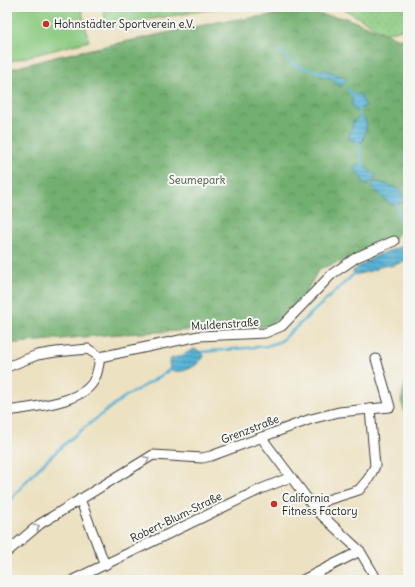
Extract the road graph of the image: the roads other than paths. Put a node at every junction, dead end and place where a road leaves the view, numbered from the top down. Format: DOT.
graph roads {
  1 [pos="394,241"];
  2 [pos="100,357"];
  3 [pos="376,359"];
  4 [pos="7,367"];
  5 [pos="370,409"];
  6 [pos="7,410"];
  7 [pos="261,438"];
  8 [pos="291,477"];
  9 [pos="80,499"];
  10 [pos="315,509"];
  11 [pos="360,551"];
  12 [pos="7,552"];
  13 [pos="105,565"];
  14 [pos="73,580"];
  15 [pos="303,580"];
  16 [pos="377,580"];
  1 -- 2 [label="street, Muldenstraße"];
  2 -- 4 [label="street"];
  2 -- 6 [label="street"];
  3 -- 5 [label="street, Grenzstraße"];
  5 -- 7 [label="street, Grenzstraße"];
  5 -- 10 [label="street"];
  7 -- 8 [label="street"];
  9 -- 7 [label="street, Grenzstraße, one-way"];
  8 -- 10 [label="street"];
  8 -- 13 [label="street, Robert-Blum-Straße"];
  12 -- 9 [label="street, Grenzstraße, one-way"];
  9 -- 13 [label="street"];
  10 -- 11 [label="street"];
  11 -- 15 [label="street"];
  11 -- 16 [label="street"];
  13 -- 14 [label="street, Robert-Blum-Straße"];
}
